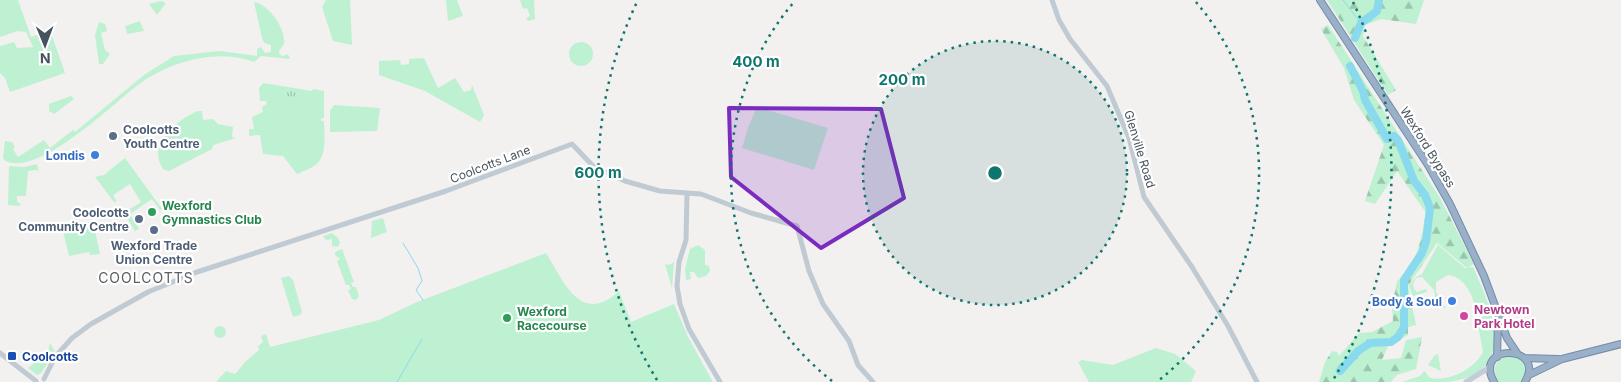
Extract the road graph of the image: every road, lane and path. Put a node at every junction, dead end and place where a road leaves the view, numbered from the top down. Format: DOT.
graph roads {
  1 [pos="1052,0"];
  2 [pos="1320,0"];
  3 [pos="687,193"];
  4 [pos="1498,315"];
  5 [pos="1621,344"];
  6 [pos="0,353"];
  7 [pos="1516,353"];
  8 [pos="1497,356"];
  9 [pos="1524,358"];
  10 [pos="1562,359"];
  11 [pos="1490,367"];
  12 [pos="1529,375"];
  13 [pos="36,381"];
  14 [pos="45,381"];
  15 [pos="720,382"];
  16 [pos="872,382"];
  17 [pos="1256,382"];
  18 [pos="1466,382"];
  19 [pos="1494,382"];
  20 [pos="1526,382"];
  1 -- 17 [label="street, Glenville Road"];
  2 -- 4 [label="highway, Wexford Bypass"];
  3 -- 14 [label="street, Coolcotts Lane"];
  3 -- 15 [label="street"];
  3 -- 16 [label="street, Coolcotts Lane"];
  4 -- 7 [label="highway, Wexford Bypass"];
  4 -- 8 [label="highway, Wexford Bypass"];
  5 -- 10 [label="highway"];
  6 -- 13 [label="street"];
  7 -- 8 [label="highway"];
  7 -- 9 [label="highway"];
  8 -- 11 [label="highway"];
  9 -- 10 [label="highway"];
  9 -- 12 [label="highway"];
  10 -- 12 [label="highway"];
  11 -- 18 [label="main road"];
  11 -- 19 [label="highway"];
  12 -- 20 [label="highway"];
  13 -- 14 [label="street"];
}
